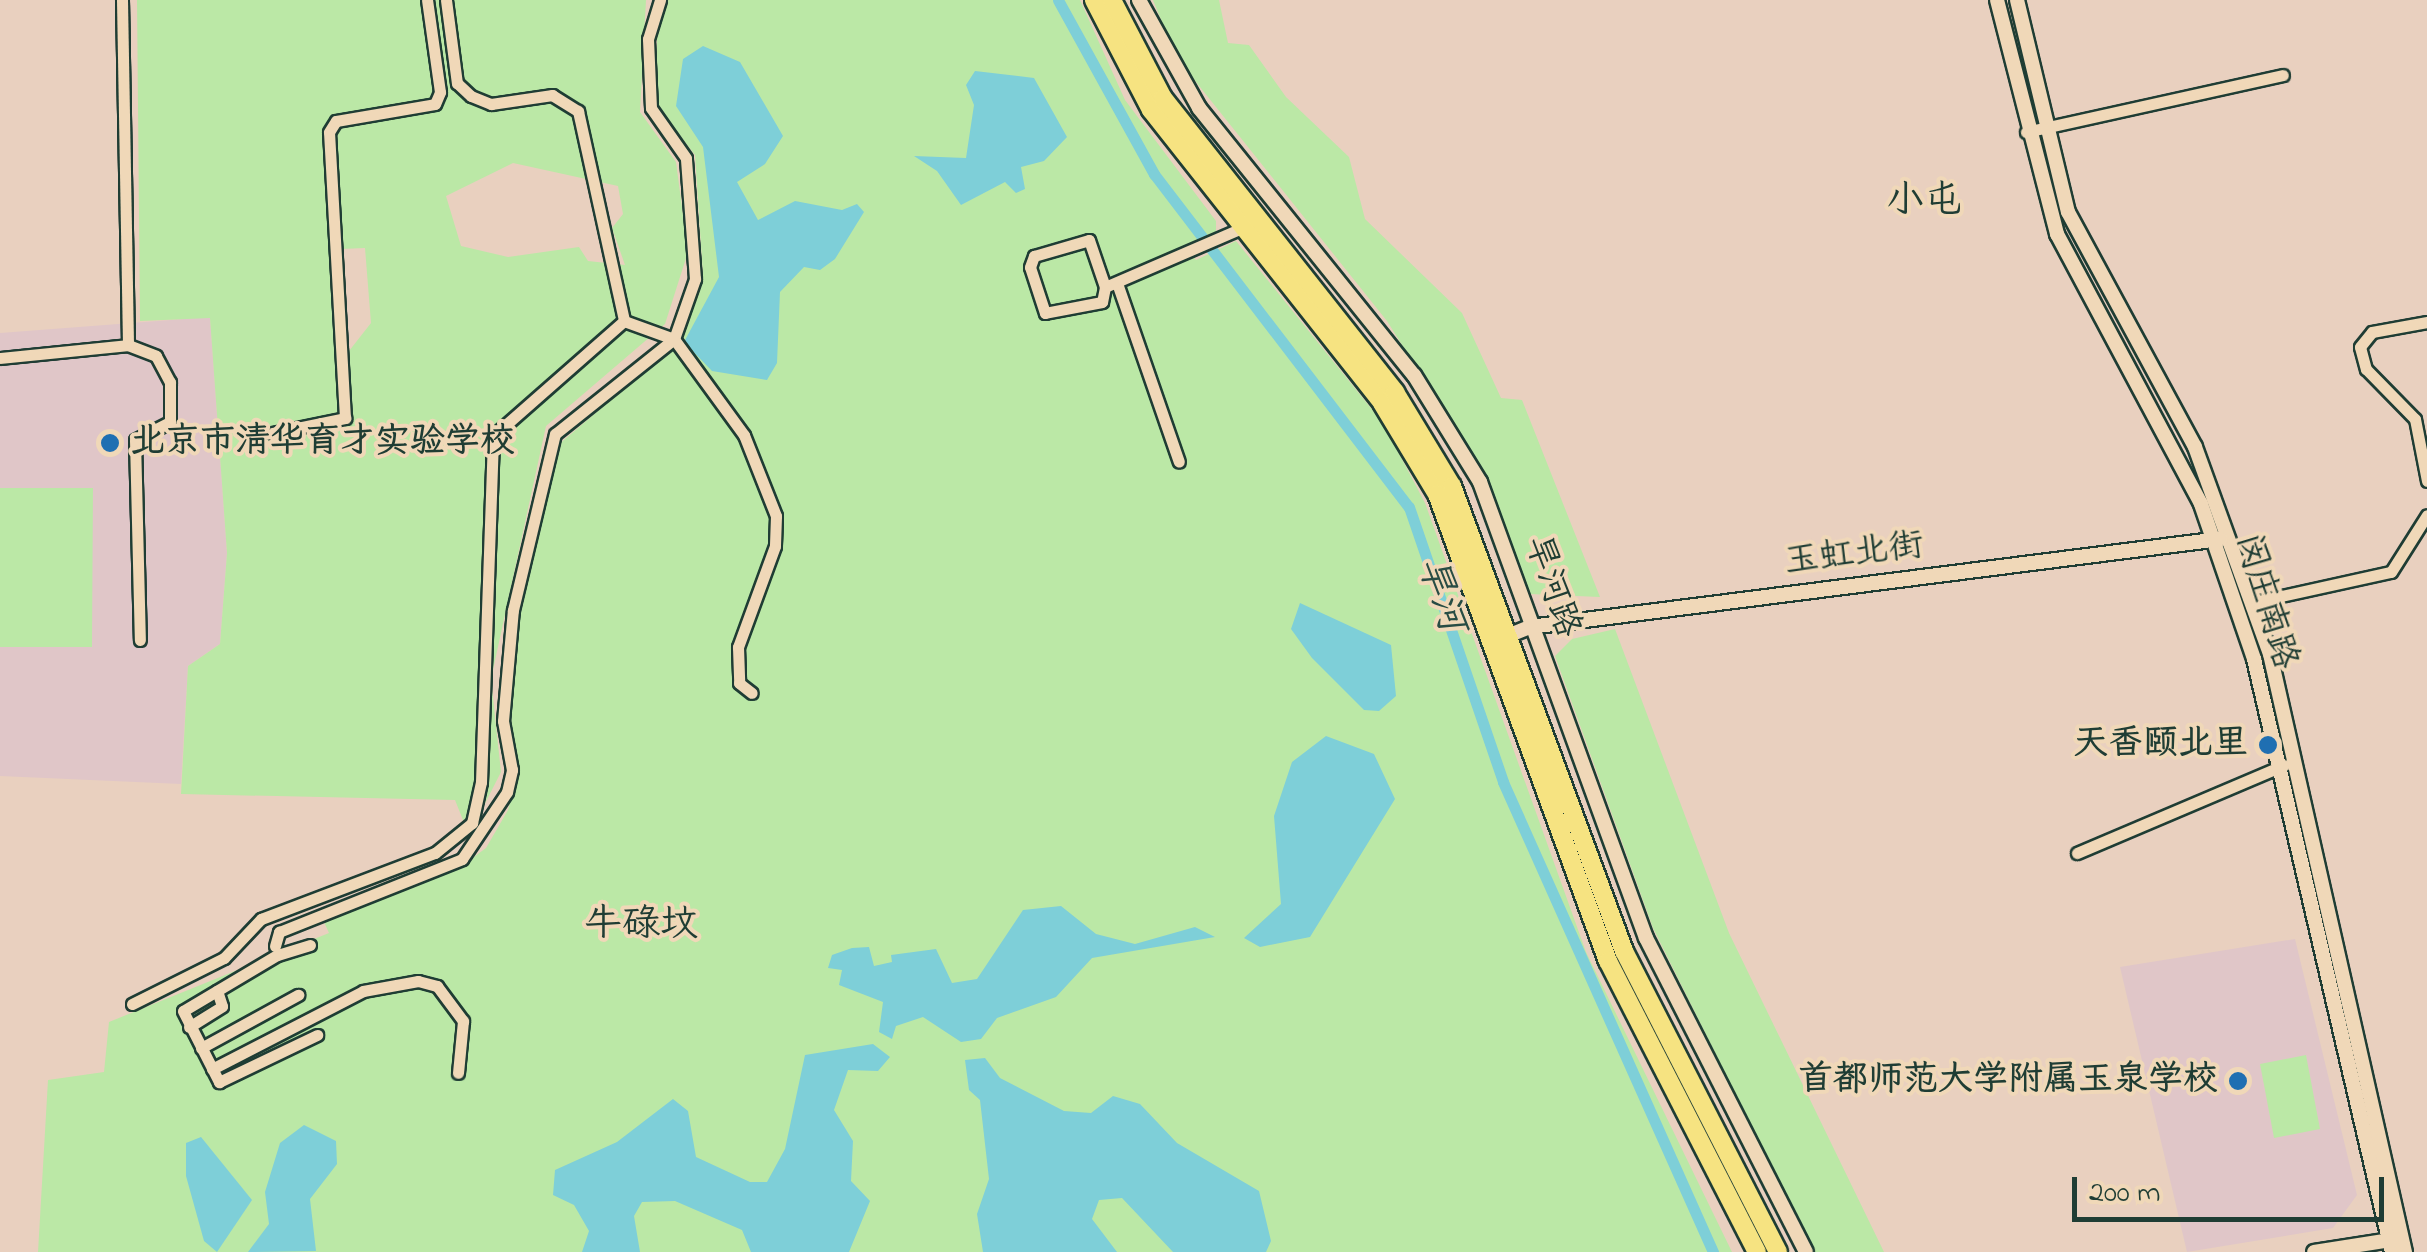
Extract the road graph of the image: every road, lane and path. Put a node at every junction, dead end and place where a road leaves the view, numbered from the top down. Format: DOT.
graph roads {
  1 [pos="122,0"];
  2 [pos="427,0"];
  3 [pos="446,0"];
  4 [pos="660,0"];
  5 [pos="1094,0"];
  6 [pos="1112,0"];
  7 [pos="1139,0"];
  8 [pos="1998,0"];
  9 [pos="2017,0"];
  10 [pos="2283,75"];
  11 [pos="2044,129"];
  12 [pos="2026,132"];
  13 [pos="1237,231"];
  14 [pos="1111,285"];
  15 [pos="624,321"];
  16 [pos="2427,322"];
  17 [pos="674,339"];
  18 [pos="128,345"];
  19 [pos="0,358"];
  20 [pos="272,434"];
  21 [pos="1179,462"];
  22 [pos="2427,480"];
  23 [pos="2427,515"];
  24 [pos="2221,538"];
  25 [pos="2254,602"];
  26 [pos="1530,627"];
  27 [pos="1509,636"];
  28 [pos="140,640"];
  29 [pos="1490,643"];
  30 [pos="752,694"];
  31 [pos="2286,764"];
  32 [pos="2077,854"];
  33 [pos="310,945"];
  34 [pos="276,946"];
  35 [pos="217,991"];
  36 [pos="298,995"];
  37 [pos="132,1004"];
  38 [pos="189,1027"];
  39 [pos="317,1035"];
  40 [pos="201,1048"];
  41 [pos="212,1069"];
  42 [pos="458,1073"];
  43 [pos="2396,1246"];
  44 [pos="1756,1252"];
  45 [pos="1778,1252"];
  46 [pos="1806,1252"];
  47 [pos="2314,1252"];
  1 -- 18 [label="street"];
  2 -- 20 [label="street"];
  3 -- 15 [label="street"];
  4 -- 17 [label="street"];
  5 -- 13 [label="main road"];
  6 -- 27 [label="main road, 旱河路"];
  7 -- 26 [label="street, 旱河路"];
  8 -- 12 [label="street, 闵庄南路"];
  9 -- 11 [label="street, 闵庄南路"];
  10 -- 11 [label="street"];
  11 -- 12 [label="street"];
  11 -- 24 [label="street, 闵庄南路"];
  12 -- 24 [label="street, 闵庄南路"];
  13 -- 14 [label="street"];
  13 -- 29 [label="main road"];
  14 -- 14 [label="street"];
  14 -- 21 [label="street"];
  15 -- 17 [label="street"];
  15 -- 37 [label="street"];
  16 -- 22 [label="street"];
  17 -- 30 [label="street"];
  17 -- 34 [label="street"];
  18 -- 19 [label="street"];
  18 -- 28 [label="street"];
  23 -- 25 [label="street"];
  24 -- 25 [label="street, 闵庄南路"];
  24 -- 26 [label="street, 玉虹北街"];
  24 -- 31 [label="street, 闵庄南路"];
  25 -- 31 [label="street, 闵庄南路"];
  26 -- 27 [label="street, 玉虹北街"];
  26 -- 46 [label="street, 旱河路"];
  27 -- 29 [label="street, 玉虹北街"];
  27 -- 45 [label="main road, 旱河路"];
  29 -- 44 [label="main road"];
  31 -- 32 [label="street"];
  31 -- 43 [label="street, 闵庄南路"];
  33 -- 35 [label="street"];
  35 -- 38 [label="street"];
  35 -- 38 [label="street"];
  36 -- 40 [label="street"];
  38 -- 40 [label="street"];
  39 -- 41 [label="street"];
  40 -- 41 [label="street"];
  41 -- 42 [label="street"];
  43 -- 47 [label="street"];
}
